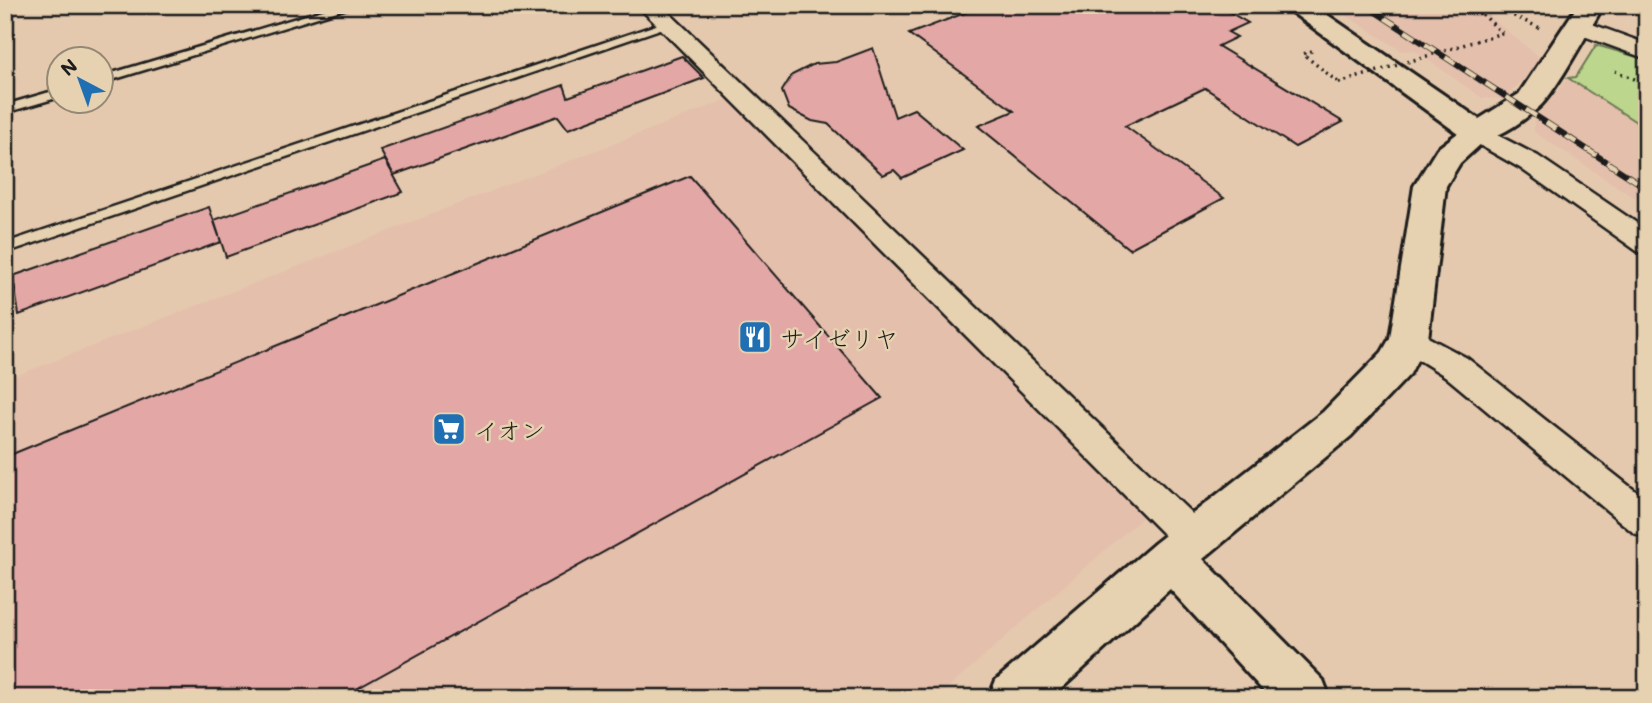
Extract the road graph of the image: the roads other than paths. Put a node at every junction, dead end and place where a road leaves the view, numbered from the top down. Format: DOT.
graph roads {
  1 [pos="352,5"];
  2 [pos="1295,5"];
  3 [pos="659,15"];
  4 [pos="1584,16"];
  5 [pos="1647,52"];
  6 [pos="116,76"];
  7 [pos="46,97"];
  8 [pos="5,109"];
  9 [pos="1478,133"];
  10 [pos="1647,244"];
  11 [pos="5,248"];
  12 [pos="1409,339"];
  13 [pos="1647,522"];
  14 [pos="1183,549"];
  15 [pos="1014,698"];
  16 [pos="1305,698"];
  1 -- 6 [label="lane"];
  2 -- 9 [label="street"];
  3 -- 11 [label="lane"];
  3 -- 14 [label="street"];
  4 -- 5 [label="street"];
  4 -- 9 [label="street"];
  7 -- 8 [label="lane"];
  9 -- 10 [label="street"];
  9 -- 12 [label="street"];
  12 -- 13 [label="street"];
  12 -- 14 [label="street"];
  14 -- 15 [label="street"];
  14 -- 16 [label="street"];
}
